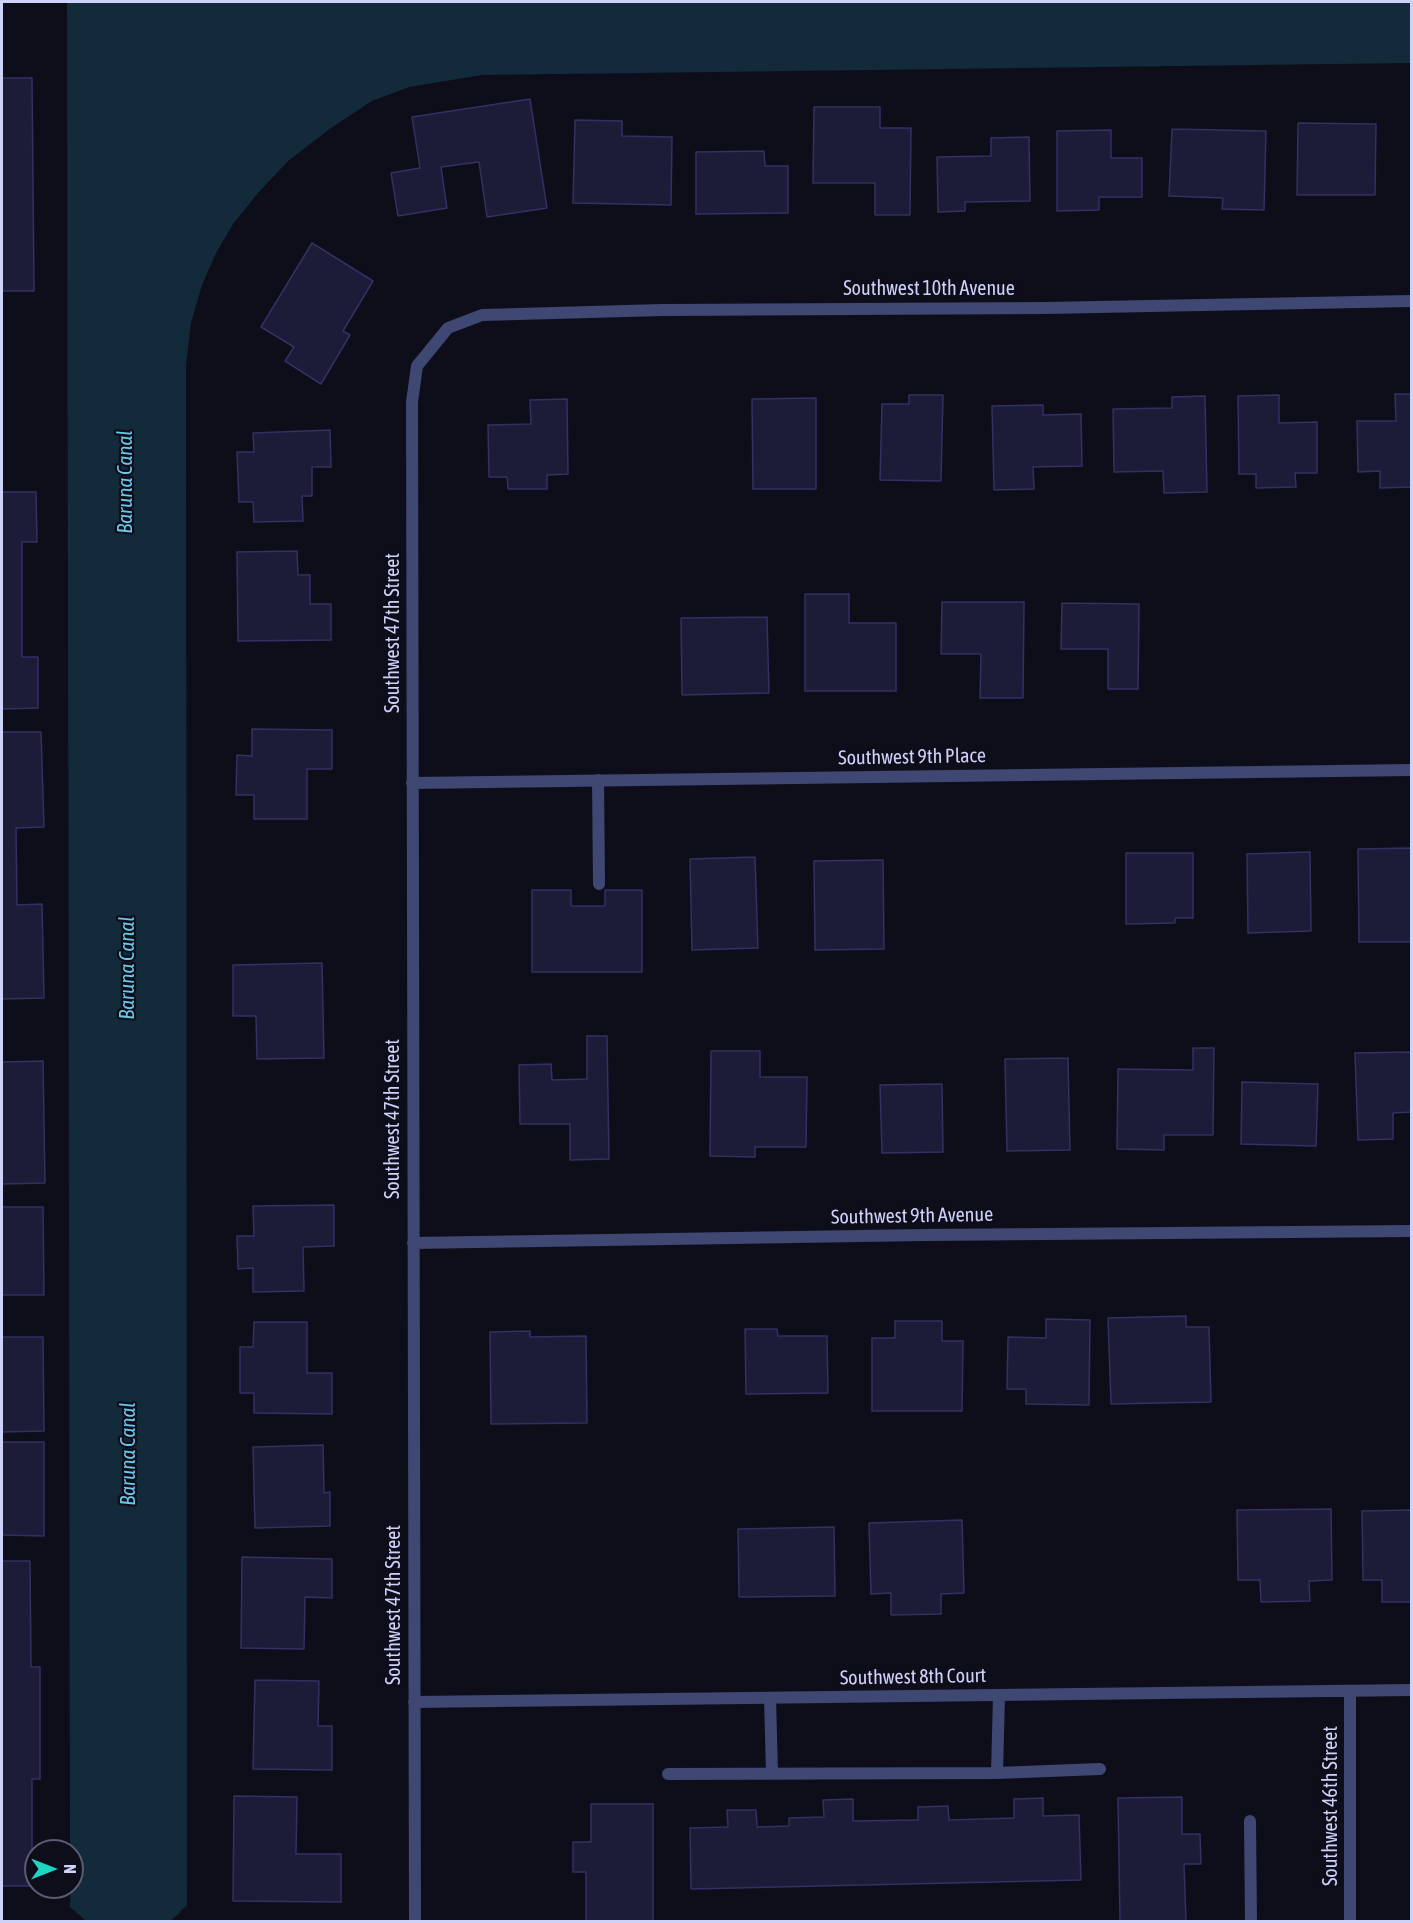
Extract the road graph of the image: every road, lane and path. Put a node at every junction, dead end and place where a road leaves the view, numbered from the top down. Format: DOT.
graph roads {
  1 [pos="1412,301"];
  2 [pos="448,328"];
  3 [pos="1412,770"];
  4 [pos="598,780"];
  5 [pos="412,783"];
  6 [pos="599,884"];
  7 [pos="1412,1231"];
  8 [pos="413,1243"];
  9 [pos="1412,1690"];
  10 [pos="1350,1691"];
  11 [pos="999,1695"];
  12 [pos="770,1698"];
  13 [pos="414,1702"];
  14 [pos="1100,1768"];
  15 [pos="772,1773"];
  16 [pos="997,1773"];
  17 [pos="668,1774"];
  18 [pos="1250,1821"];
  19 [pos="415,1922"];
  20 [pos="1251,1922"];
  21 [pos="1350,1922"];
  1 -- 2 [label="street, Southwest 10th Avenue"];
  2 -- 5 [label="street, Southwest 47th Street"];
  3 -- 4 [label="street, Southwest 9th Place"];
  4 -- 5 [label="street, Southwest 9th Place"];
  4 -- 6 [label="street"];
  5 -- 8 [label="street, Southwest 47th Street"];
  7 -- 8 [label="street, Southwest 9th Avenue"];
  8 -- 13 [label="street, Southwest 47th Street"];
  9 -- 10 [label="street, Southwest 8th Court"];
  10 -- 11 [label="street, Southwest 8th Court"];
  10 -- 21 [label="street, Southwest 46th Street"];
  11 -- 12 [label="street, Southwest 8th Court"];
  11 -- 16 [label="street"];
  12 -- 13 [label="street, Southwest 8th Court"];
  12 -- 15 [label="street"];
  13 -- 19 [label="street, Southwest 47th Street"];
  14 -- 16 [label="street"];
  15 -- 16 [label="street"];
  15 -- 17 [label="street"];
  18 -- 20 [label="street"];
}
